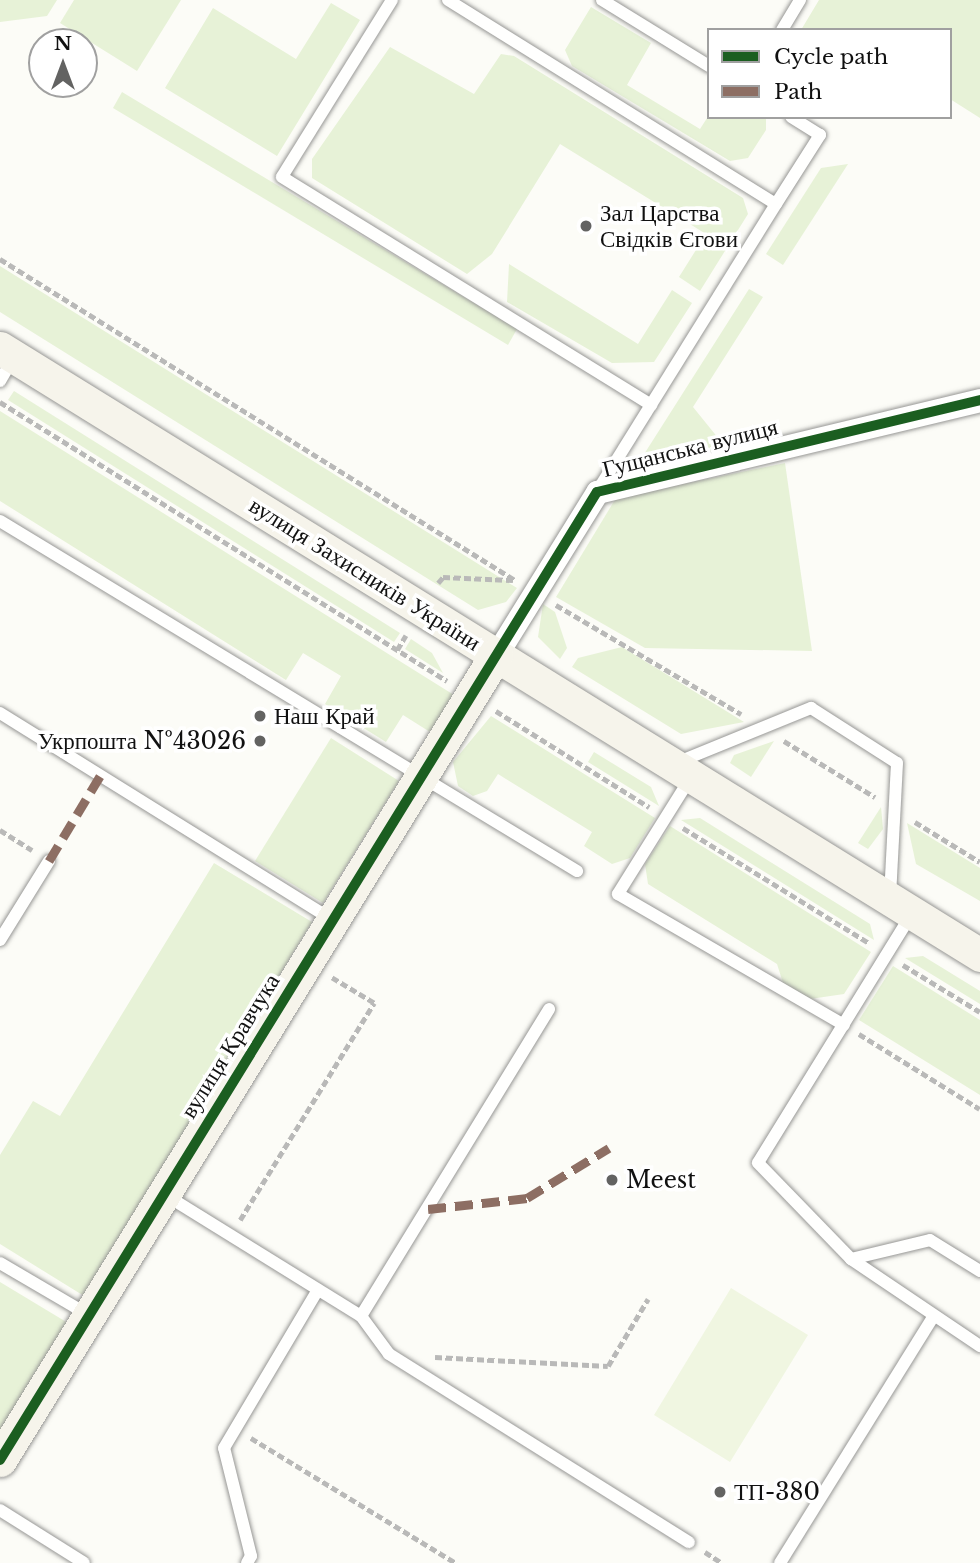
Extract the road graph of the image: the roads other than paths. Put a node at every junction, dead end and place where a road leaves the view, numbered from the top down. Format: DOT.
graph roads {
  1 [pos="392,0"];
  2 [pos="447,0"];
  3 [pos="602,0"];
  4 [pos="800,0"];
  5 [pos="783,28"];
  6 [pos="707,65"];
  7 [pos="794,119"];
  8 [pos="776,204"];
  9 [pos="5,362"];
  10 [pos="980,400"];
  11 [pos="651,405"];
  12 [pos="597,492"];
  13 [pos="0,521"];
  14 [pos="496,655"];
  15 [pos="0,713"];
  16 [pos="682,771"];
  17 [pos="421,777"];
  18 [pos="49,861"];
  19 [pos="577,870"];
  20 [pos="901,907"];
  21 [pos="332,920"];
  22 [pos="0,940"];
  23 [pos="979,954"];
  24 [pos="549,1009"];
  25 [pos="844,1025"];
  26 [pos="164,1194"];
  27 [pos="851,1259"];
  28 [pos="0,1263"];
  29 [pos="980,1271"];
  30 [pos="318,1290"];
  31 [pos="89,1315"];
  32 [pos="361,1316"];
  33 [pos="933,1317"];
  34 [pos="980,1346"];
  35 [pos="0,1460"];
  36 [pos="0,1510"];
  37 [pos="689,1542"];
  38 [pos="84,1563"];
  39 [pos="247,1563"];
  40 [pos="780,1563"];
  1 -- 11 [label="lane"];
  2 -- 8 [label="lane"];
  3 -- 6 [label="lane"];
  4 -- 5 [label="lane"];
  7 -- 8 [label="lane"];
  8 -- 11 [label="lane"];
  9 -- 14 [label="main road, вулиця Захисників України"];
  10 -- 12 [label="street, Гущанська вулиця"];
  11 -- 12 [label="lane"];
  12 -- 14 [label="street, Гущанська вулиця"];
  13 -- 17 [label="lane"];
  14 -- 16 [label="main road, вулиця Захисників України"];
  14 -- 17 [label="main road, вулиця Кравчука"];
  15 -- 21 [label="lane"];
  16 -- 20 [label="main road, вулиця Захисників України"];
  16 -- 20 [label="lane"];
  16 -- 25 [label="lane"];
  17 -- 19 [label="lane"];
  17 -- 21 [label="main road, вулиця Кравчука"];
  18 -- 22 [label="lane"];
  20 -- 23 [label="main road, вулиця Захисників України"];
  20 -- 25 [label="lane"];
  21 -- 26 [label="main road, вулиця Кравчука"];
  24 -- 32 [label="lane"];
  25 -- 27 [label="lane"];
  26 -- 30 [label="lane"];
  26 -- 31 [label="main road, вулиця Кравчука"];
  27 -- 29 [label="lane"];
  27 -- 33 [label="lane"];
  28 -- 31 [label="lane"];
  30 -- 32 [label="lane"];
  30 -- 39 [label="lane"];
  31 -- 35 [label="main road, вулиця Кравчука"];
  32 -- 37 [label="lane"];
  33 -- 34 [label="lane"];
  33 -- 40 [label="lane"];
  36 -- 38 [label="lane"];
}
